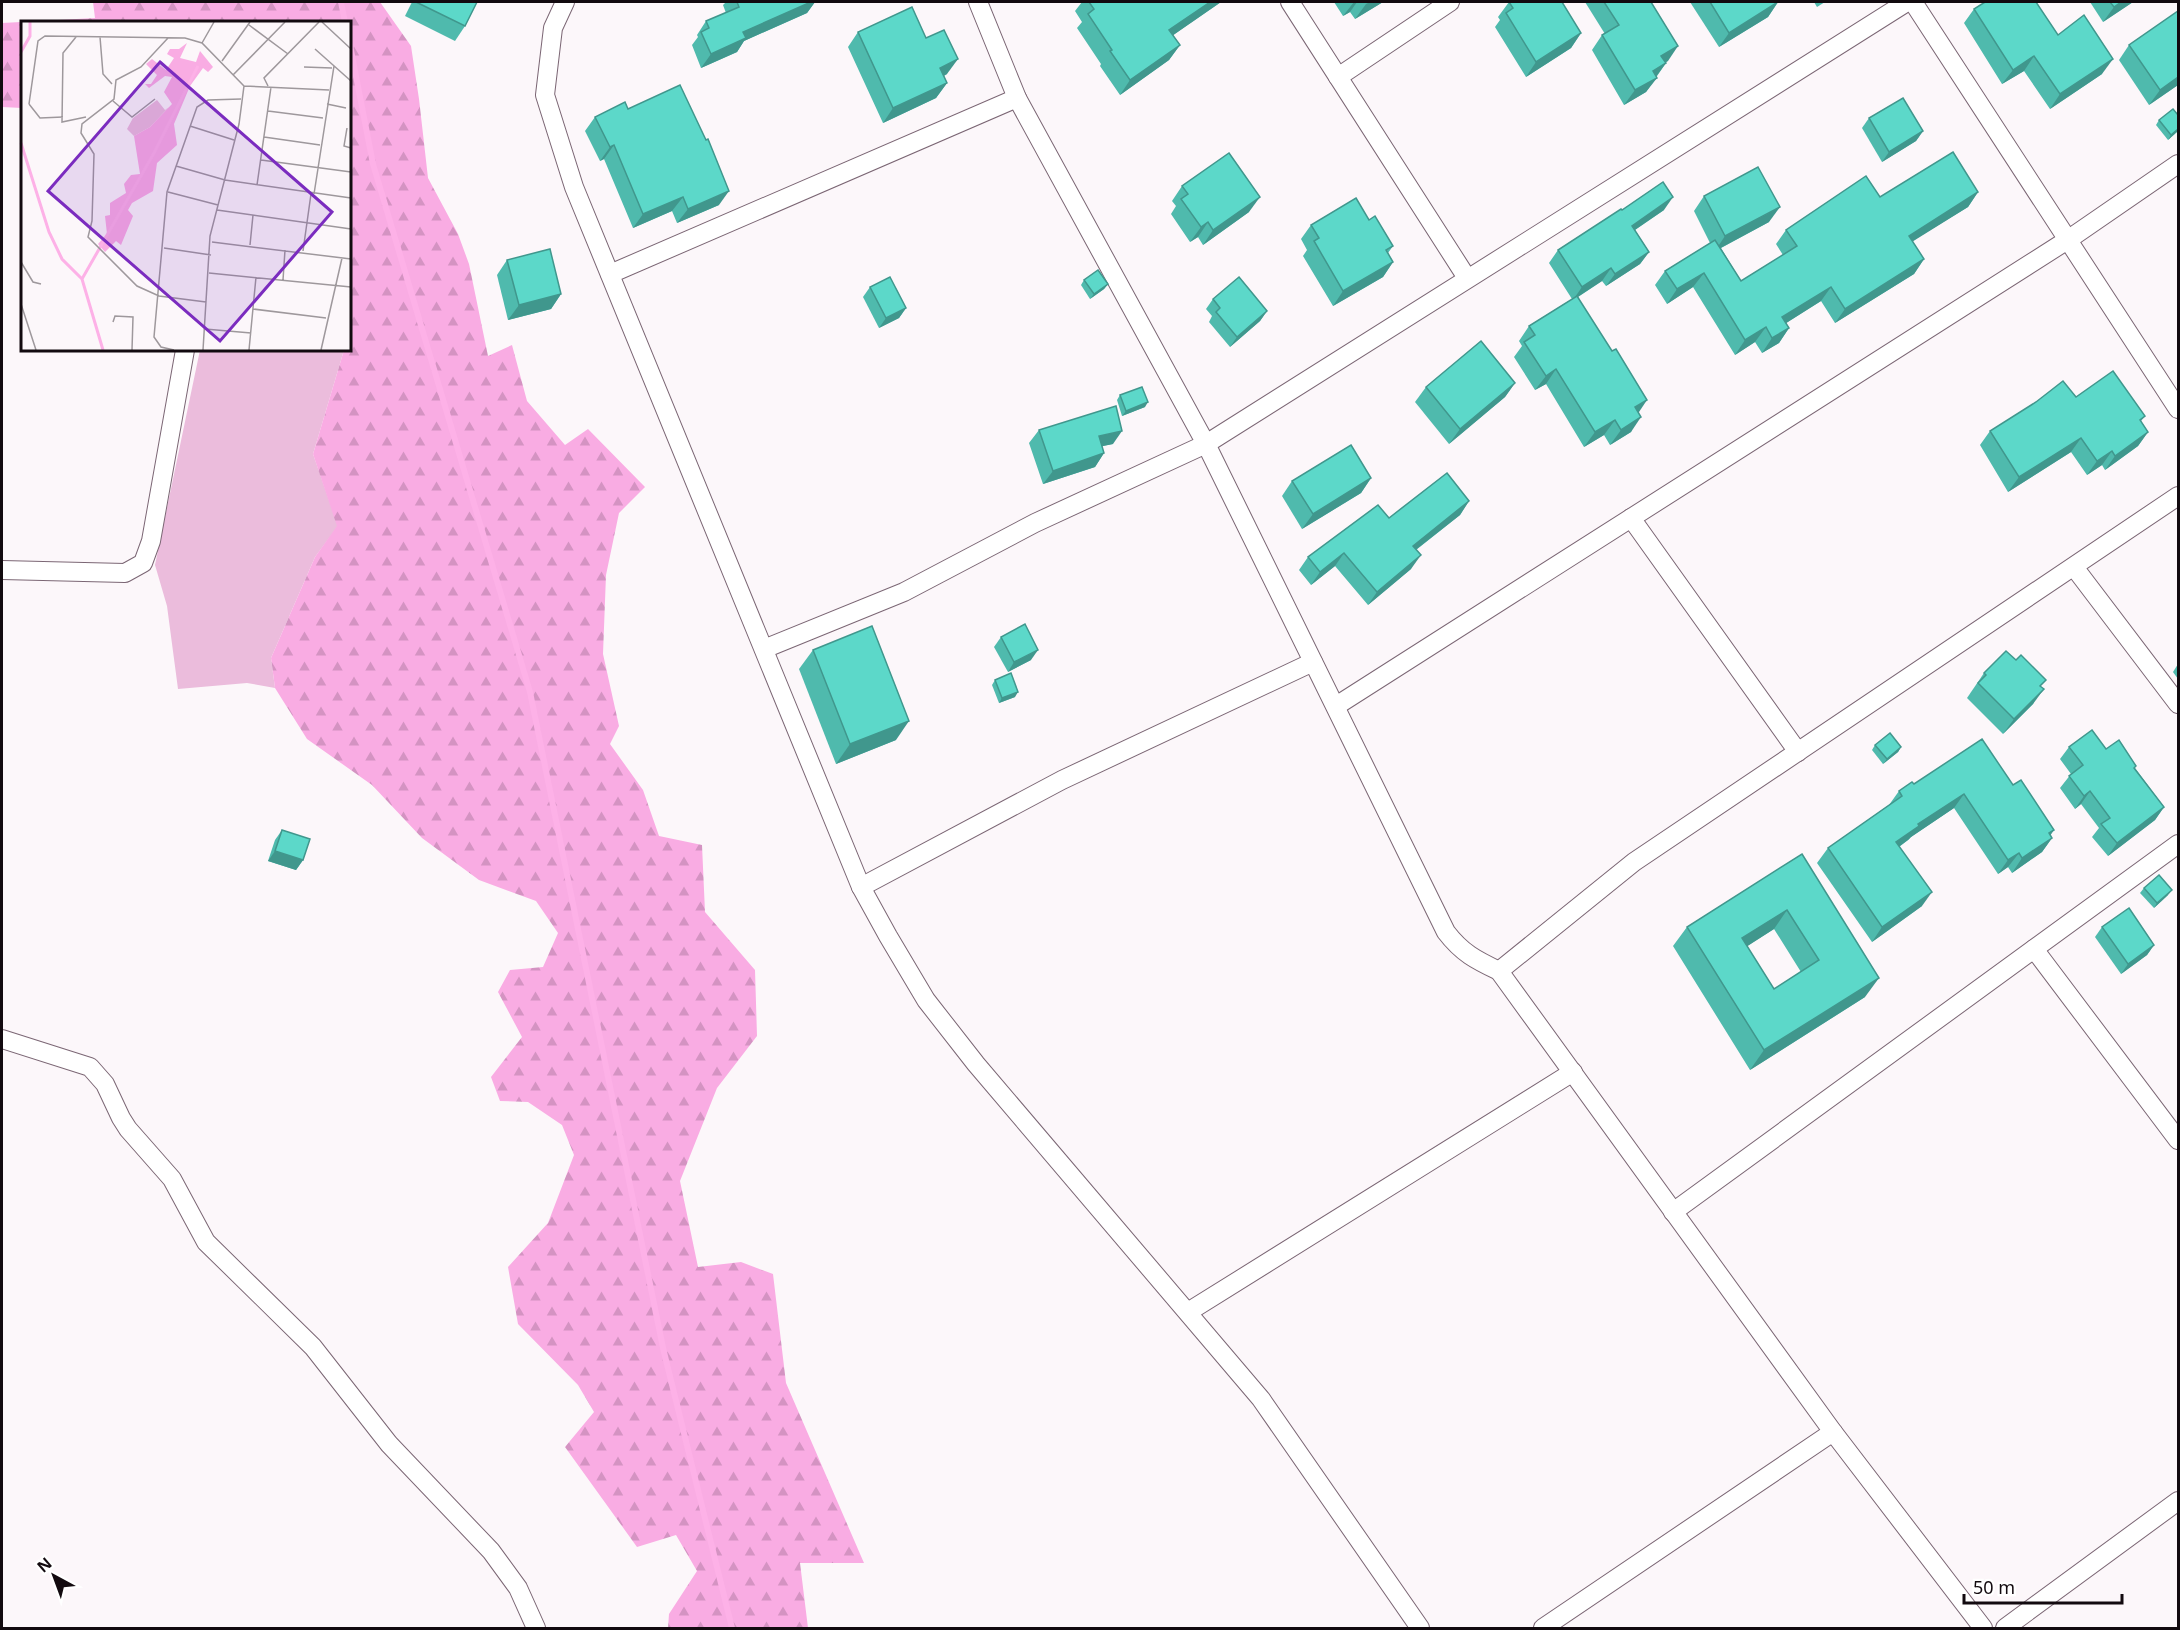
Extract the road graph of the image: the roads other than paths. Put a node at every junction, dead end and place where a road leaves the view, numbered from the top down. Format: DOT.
graph roads {
  1 [pos="565,2"];
  2 [pos="978,2"];
  3 [pos="1290,2"];
  4 [pos="1450,2"];
  5 [pos="1907,2"];
  6 [pos="1913,2"];
  7 [pos="1338,77"];
  8 [pos="1017,98"];
  9 [pos="2178,164"];
  10 [pos="2069,239"];
  11 [pos="610,274"];
  12 [pos="1467,278"];
  13 [pos="185,351"];
  14 [pos="2178,409"];
  15 [pos="1206,444"];
  16 [pos="2178,496"];
  17 [pos="1631,518"];
  18 [pos="2074,567"];
  19 [pos="2,570"];
  20 [pos="764,649"];
  21 [pos="1313,662"];
  22 [pos="2178,704"];
  23 [pos="1336,706"];
  24 [pos="1798,752"];
  25 [pos="2178,844"];
  26 [pos="861,887"];
  27 [pos="2034,949"];
  28 [pos="1499,971"];
  29 [pos="2,1039"];
  30 [pos="1573,1072"];
  31 [pos="2178,1140"];
  32 [pos="1673,1212"];
  33 [pos="1188,1312"];
  34 [pos="1833,1432"];
  35 [pos="2178,1500"];
  36 [pos="536,1629"];
  37 [pos="1420,1629"];
  38 [pos="1543,1629"];
  39 [pos="1983,1629"];
  40 [pos="2005,1629"];
  1 -- 11 [label="street"];
  2 -- 8 [label="street"];
  3 -- 7 [label="street"];
  4 -- 7 [label="street"];
  5 -- 12 [label="street"];
  6 -- 10 [label="street"];
  7 -- 12 [label="street"];
  8 -- 11 [label="street"];
  8 -- 15 [label="street"];
  9 -- 10 [label="street"];
  10 -- 14 [label="street"];
  10 -- 17 [label="street"];
  11 -- 20 [label="street"];
  12 -- 15 [label="street"];
  13 -- 19 [label="street"];
  15 -- 20 [label="street"];
  15 -- 21 [label="street"];
  16 -- 18 [label="street"];
  17 -- 23 [label="street"];
  17 -- 24 [label="street"];
  18 -- 22 [label="street"];
  18 -- 24 [label="street"];
  20 -- 26 [label="street"];
  21 -- 23 [label="street"];
  21 -- 26 [label="street"];
  23 -- 28 [label="street"];
  24 -- 28 [label="street"];
  25 -- 27 [label="street"];
  26 -- 33 [label="street"];
  27 -- 31 [label="street"];
  27 -- 32 [label="street"];
  28 -- 30 [label="street"];
  29 -- 36 [label="street"];
  30 -- 32 [label="street"];
  30 -- 33 [label="street"];
  32 -- 34 [label="street"];
  33 -- 37 [label="street"];
  34 -- 38 [label="street"];
  34 -- 39 [label="street"];
  35 -- 40 [label="street"];
}
